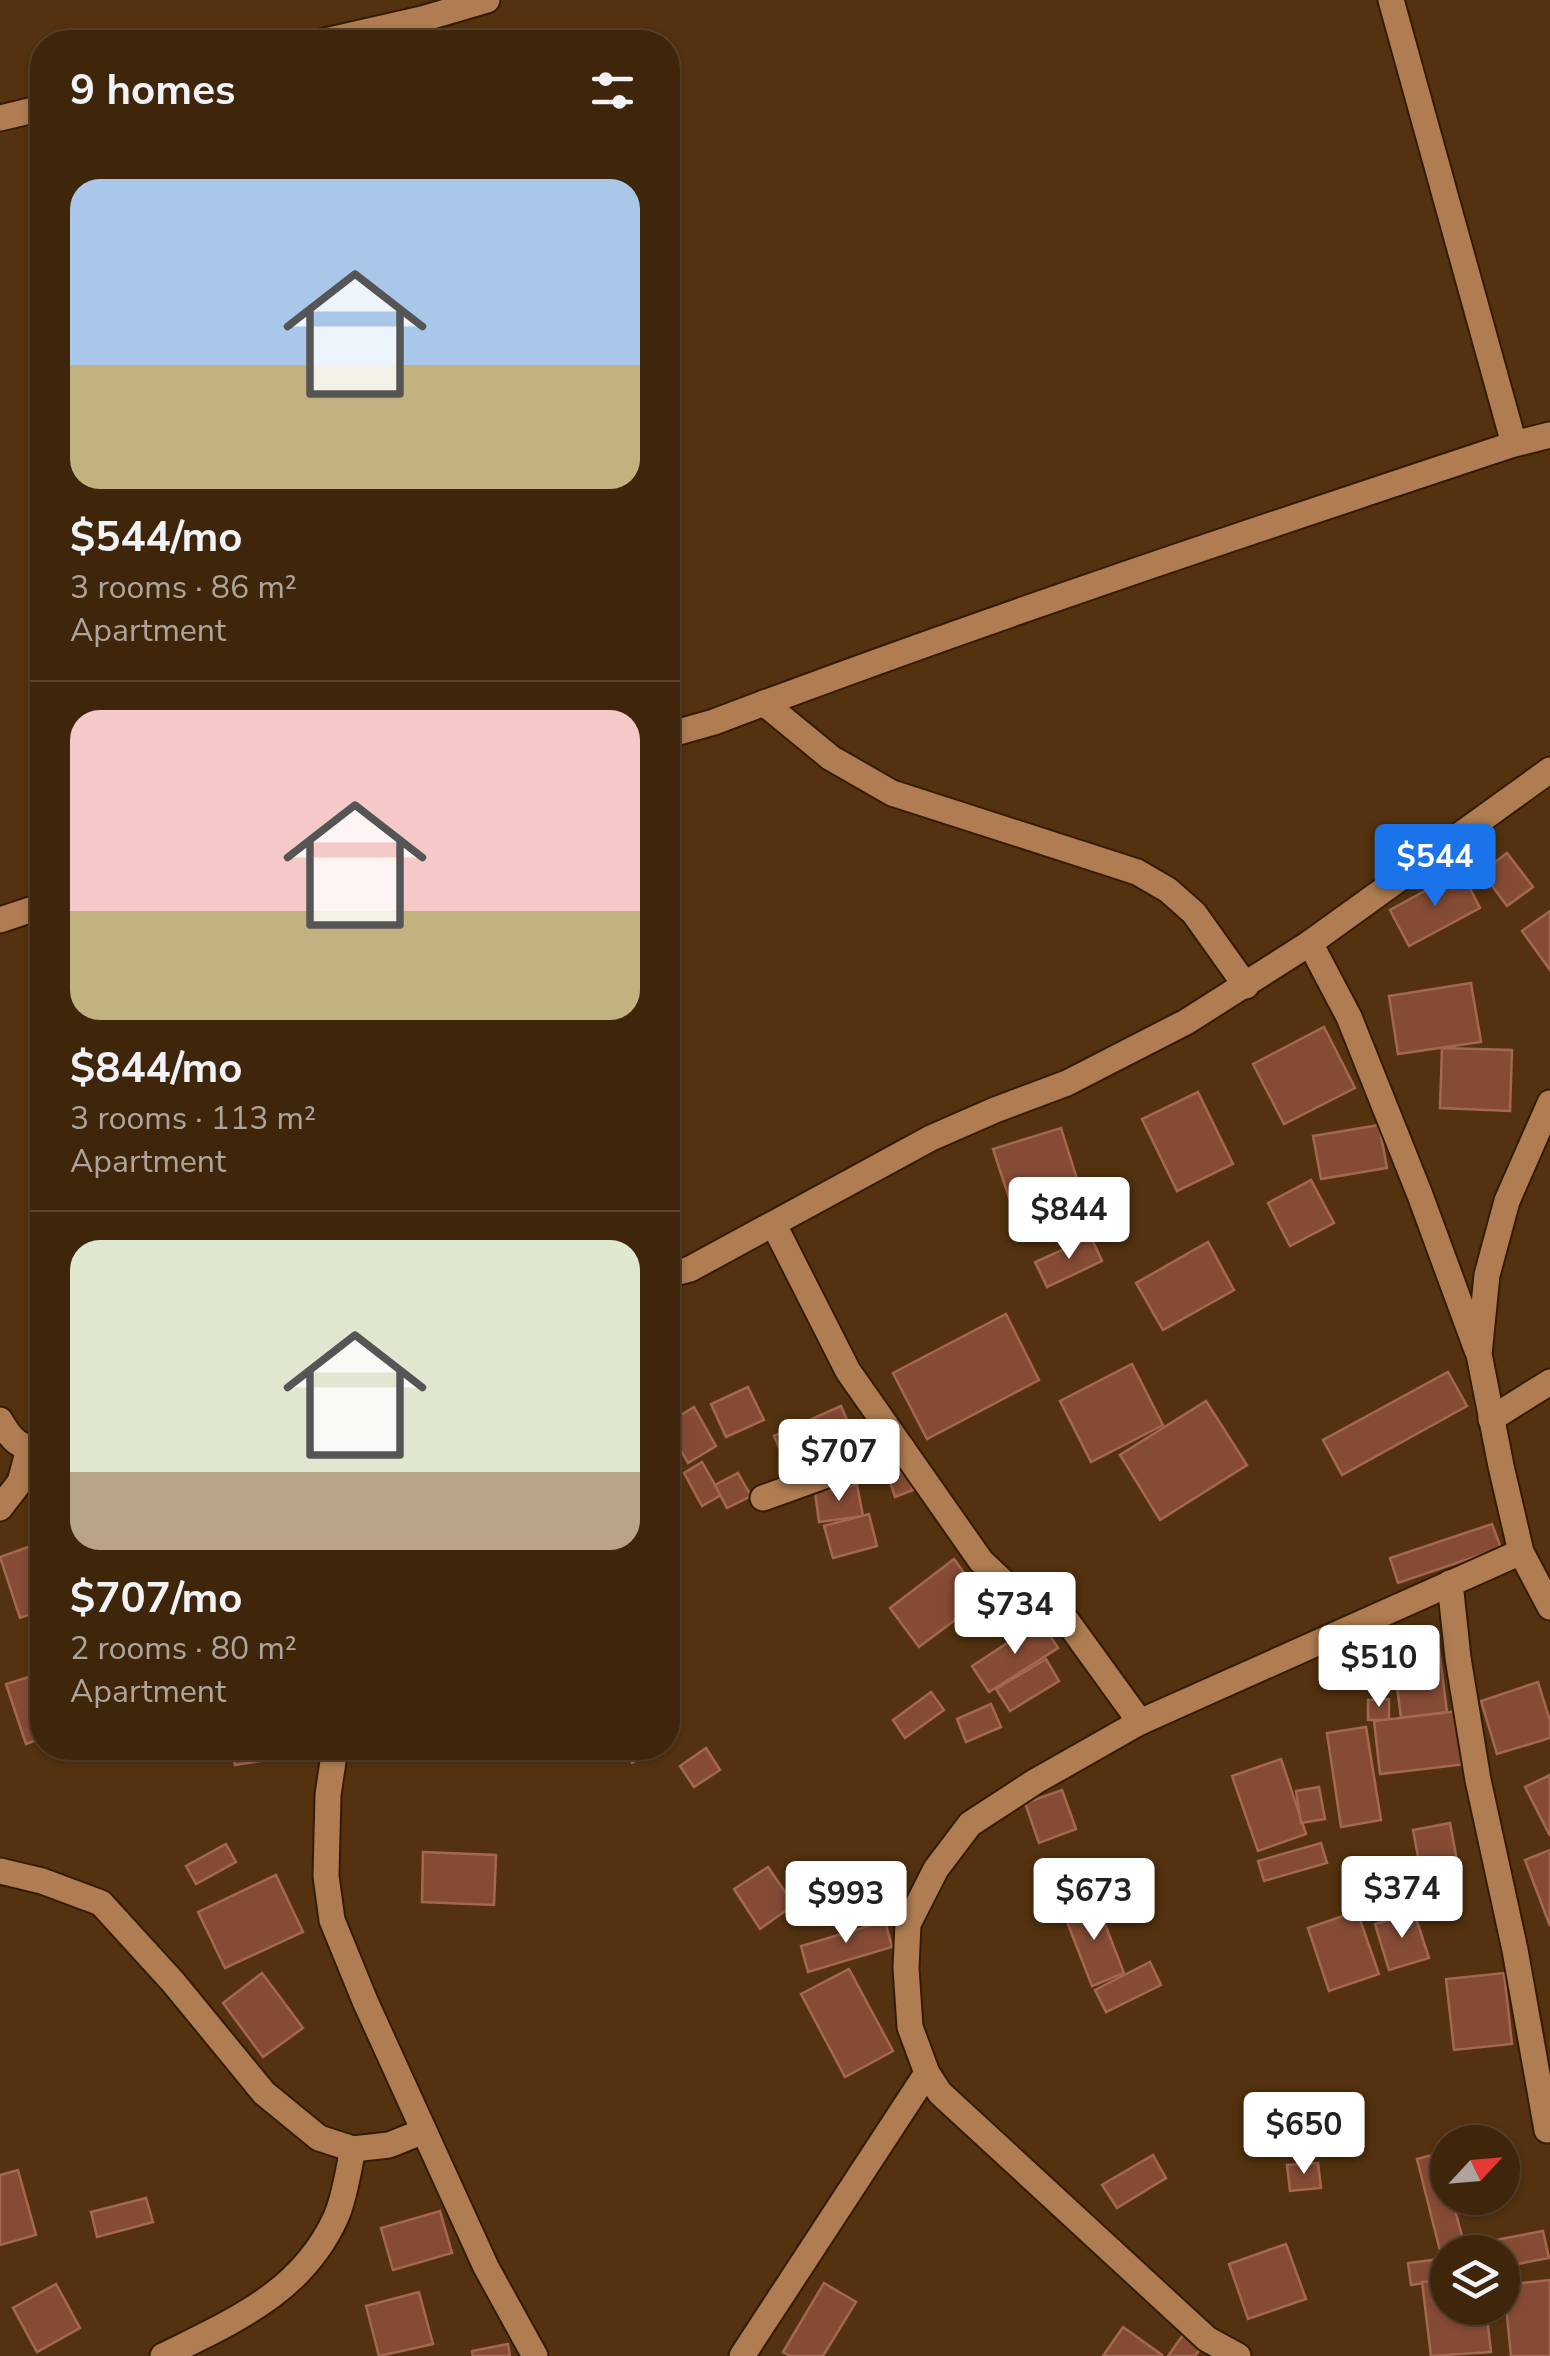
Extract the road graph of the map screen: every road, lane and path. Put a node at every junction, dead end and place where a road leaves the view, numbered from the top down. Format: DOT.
graph roads {
  1 [pos="487,0"];
  2 [pos="1391,0"];
  3 [pos="426,30"];
  4 [pos="30,111"];
  5 [pos="0,118"];
  6 [pos="1550,434"];
  7 [pos="1514,444"];
  8 [pos="764,703"];
  9 [pos="680,731"];
  10 [pos="1550,770"];
  11 [pos="30,910"];
  12 [pos="0,920"];
  13 [pos="1310,943"];
  14 [pos="1246,986"];
  15 [pos="1550,1103"];
  16 [pos="774,1225"];
  17 [pos="680,1272"];
  18 [pos="1479,1354"];
  19 [pos="1550,1382"];
  20 [pos="1491,1419"];
  21 [pos="0,1420"];
  22 [pos="30,1446"];
  23 [pos="902,1448"];
  24 [pos="30,1461"];
  25 [pos="762,1498"];
  26 [pos="0,1508"];
  27 [pos="1521,1552"];
  28 [pos="1450,1583"];
  29 [pos="1550,1606"];
  30 [pos="1140,1722"];
  31 [pos="333,1760"];
  32 [pos="0,1871"];
  33 [pos="927,2073"];
  34 [pos="1547,2130"];
  35 [pos="424,2131"];
  36 [pos="353,2149"];
  37 [pos="163,2356"];
  38 [pos="535,2356"];
  39 [pos="742,2356"];
  40 [pos="1238,2356"];
  1 -- 3 [label="street"];
  2 -- 7 [label="street"];
  4 -- 5 [label="street"];
  6 -- 7 [label="street"];
  7 -- 8 [label="street"];
  8 -- 9 [label="street"];
  8 -- 14 [label="street"];
  10 -- 13 [label="street"];
  11 -- 12 [label="street"];
  13 -- 14 [label="street"];
  13 -- 18 [label="street"];
  14 -- 16 [label="street"];
  15 -- 18 [label="street"];
  16 -- 17 [label="street"];
  16 -- 23 [label="street"];
  18 -- 20 [label="street"];
  19 -- 20 [label="street"];
  20 -- 27 [label="street"];
  21 -- 22 [label="street"];
  23 -- 25 [label="street"];
  23 -- 30 [label="street"];
  24 -- 26 [label="street"];
  27 -- 28 [label="street"];
  27 -- 29 [label="street"];
  28 -- 30 [label="street"];
  28 -- 34 [label="street"];
  30 -- 33 [label="street"];
  31 -- 35 [label="street"];
  32 -- 36 [label="street"];
  33 -- 39 [label="street"];
  33 -- 40 [label="street"];
  35 -- 36 [label="street"];
  35 -- 38 [label="street"];
  36 -- 37 [label="street"];
}
